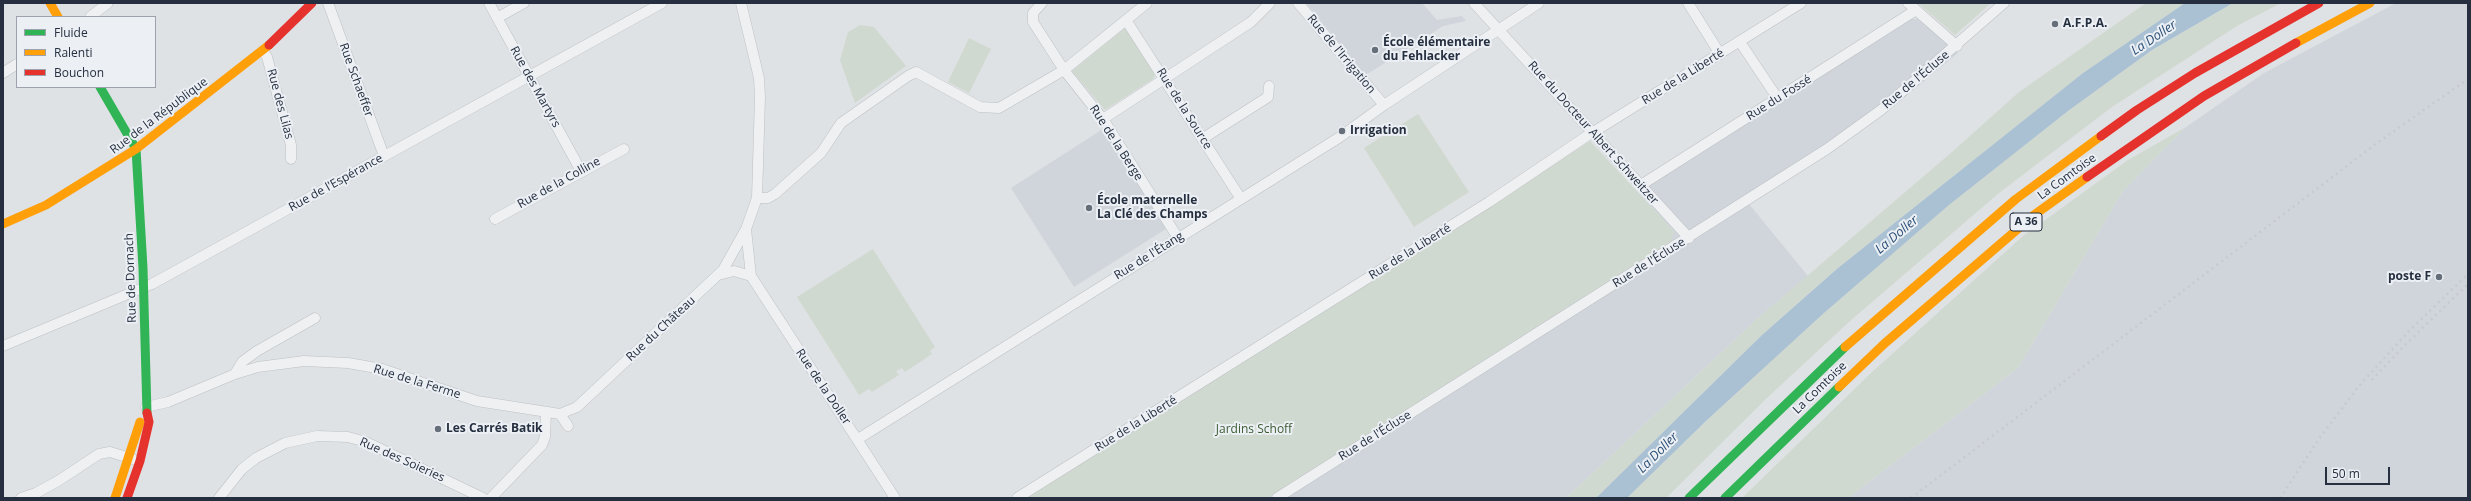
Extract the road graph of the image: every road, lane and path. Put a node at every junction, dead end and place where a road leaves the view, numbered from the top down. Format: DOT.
graph roads {
  1 [pos="50,3"];
  2 [pos="108,3"];
  3 [pos="312,3"];
  4 [pos="328,3"];
  5 [pos="489,3"];
  6 [pos="524,3"];
  7 [pos="662,3"];
  8 [pos="741,3"];
  9 [pos="1042,3"];
  10 [pos="1147,3"];
  11 [pos="1270,3"];
  12 [pos="1298,3"];
  13 [pos="1474,3"];
  14 [pos="1539,3"];
  15 [pos="1688,3"];
  16 [pos="1801,3"];
  17 [pos="1908,3"];
  18 [pos="2004,3"];
  19 [pos="2319,3"];
  20 [pos="2370,3"];
  21 [pos="1916,10"];
  22 [pos="57,16"];
  23 [pos="91,16"];
  24 [pos="498,18"];
  25 [pos="1126,20"];
  26 [pos="1498,29"];
  27 [pos="1740,42"];
  28 [pos="1956,46"];
  29 [pos="263,51"];
  30 [pos="1720,54"];
  31 [pos="16,65"];
  32 [pos="1064,70"];
  33 [pos="3,73"];
  34 [pos="529,76"];
  35 [pos="1165,78"];
  36 [pos="1269,86"];
  37 [pos="101,88"];
  38 [pos="1778,99"];
  39 [pos="1384,105"];
  40 [pos="1103,119"];
  41 [pos="1592,133"];
  42 [pos="1202,139"];
  43 [pos="136,149"];
  44 [pos="624,149"];
  45 [pos="384,156"];
  46 [pos="291,159"];
  47 [pos="581,171"];
  48 [pos="1641,185"];
  49 [pos="757,198"];
  50 [pos="1241,199"];
  51 [pos="495,219"];
  52 [pos="3,224"];
  53 [pos="746,229"];
  54 [pos="1178,238"];
  55 [pos="1689,238"];
  56 [pos="718,275"];
  57 [pos="750,276"];
  58 [pos="143,289"];
  59 [pos="315,318"];
  60 [pos="3,346"];
  61 [pos="235,374"];
  62 [pos="146,407"];
  63 [pos="546,412"];
  64 [pos="560,414"];
  65 [pos="568,426"];
  66 [pos="858,440"];
  67 [pos="130,458"];
  68 [pos="140,461"];
  69 [pos="21,498"];
  70 [pos="115,498"];
  71 [pos="127,498"];
  72 [pos="219,498"];
  73 [pos="483,498"];
  74 [pos="491,498"];
  75 [pos="895,498"];
  76 [pos="1017,498"];
  77 [pos="1277,498"];
  78 [pos="1689,498"];
  79 [pos="1725,498"];
  1 -- 22 [label="main road"];
  2 -- 23 [label="street"];
  3 -- 29 [label="main road, Rue de la République"];
  4 -- 45 [label="street, Rue Schaeffer"];
  5 -- 24 [label="street, Rue des Martyrs"];
  6 -- 24 [label="street"];
  7 -- 34 [label="street, Rue de l'Espérance"];
  8 -- 49 [label="street, Rue du Château"];
  9 -- 32 [label="street, Rue de la Berge"];
  10 -- 25 [label="street"];
  11 -- 35 [label="street"];
  12 -- 39 [label="street, Rue de l'Irrigation"];
  13 -- 26 [label="street, Rue du Docteur Albert Schweitzer"];
  14 -- 26 [label="street, Rue de l'Étang"];
  15 -- 30 [label="street"];
  16 -- 27 [label="street, Rue de la Liberté"];
  17 -- 21 [label="street"];
  18 -- 28 [label="street, Rue de l'Écluse"];
  19 -- 78 [label="main road, La Comtoise / A 36"];
  20 -- 79 [label="main road, La Comtoise / A 36"];
  21 -- 28 [label="street"];
  21 -- 38 [label="street, Rue du Fossé"];
  24 -- 34 [label="street, Rue des Martyrs"];
  25 -- 32 [label="street"];
  25 -- 35 [label="street, Rue de la Source"];
  26 -- 39 [label="street, Rue de l'Étang"];
  26 -- 41 [label="street, Rue du Docteur Albert Schweitzer"];
  27 -- 30 [label="street, Rue de la Liberté"];
  27 -- 38 [label="street"];
  28 -- 55 [label="street, Rue de l'Écluse"];
  29 -- 43 [label="main road, Rue de la République"];
  29 -- 46 [label="street, Rue des Lilas"];
  30 -- 41 [label="street, Rue de la Liberté"];
  31 -- 33 [label="street"];
  32 -- 40 [label="street, Rue de la Berge"];
  32 -- 49 [label="street"];
  34 -- 45 [label="street, Rue de l'Espérance"];
  34 -- 47 [label="street, Rue des Martyrs"];
  35 -- 40 [label="street"];
  35 -- 42 [label="street, Rue de la Source"];
  36 -- 42 [label="street"];
  37 -- 43 [label="main road"];
  38 -- 48 [label="street, Rue du Fossé"];
  39 -- 50 [label="street, Rue de l'Étang"];
  40 -- 54 [label="street, Rue de la Berge"];
  41 -- 48 [label="street, Rue du Docteur Albert Schweitzer"];
  41 -- 76 [label="street, Rue de la Liberté"];
  42 -- 50 [label="street, Rue de la Source"];
  43 -- 52 [label="main road, Rue de la République"];
  43 -- 58 [label="main road, Rue de Dornach"];
  44 -- 47 [label="street, Rue de la Colline"];
  45 -- 58 [label="street, Rue de l'Espérance"];
  47 -- 51 [label="street, Rue de la Colline"];
  48 -- 55 [label="street, Rue du Docteur Albert Schweitzer"];
  49 -- 53 [label="street, Rue du Château"];
  50 -- 54 [label="street, Rue de l'Étang"];
  53 -- 56 [label="street, Rue du Château"];
  53 -- 57 [label="street, Rue du Château"];
  54 -- 66 [label="street, Rue de l'Étang"];
  55 -- 77 [label="street, Rue de l'Écluse"];
  56 -- 57 [label="street"];
  56 -- 64 [label="street, Rue du Château"];
  57 -- 66 [label="street, Rue de la Doller"];
  58 -- 60 [label="street, Rue de l'Espérance"];
  58 -- 62 [label="main road, Rue de Dornach"];
  59 -- 61 [label="street"];
  61 -- 62 [label="street"];
  61 -- 63 [label="street, Rue de la Ferme"];
  62 -- 67 [label="main road, Rue de Dornach"];
  62 -- 68 [label="main road, Rue de Dornach"];
  63 -- 64 [label="street, Rue de la Ferme"];
  63 -- 74 [label="street"];
  64 -- 65 [label="street"];
  66 -- 75 [label="street, Rue de la Doller"];
  67 -- 68 [label="street"];
  67 -- 69 [label="street"];
  67 -- 70 [label="main road, Rue de Dornach"];
  68 -- 71 [label="main road, Rue de Dornach"];
  72 -- 73 [label="street, Rue des Soieries"];
}
